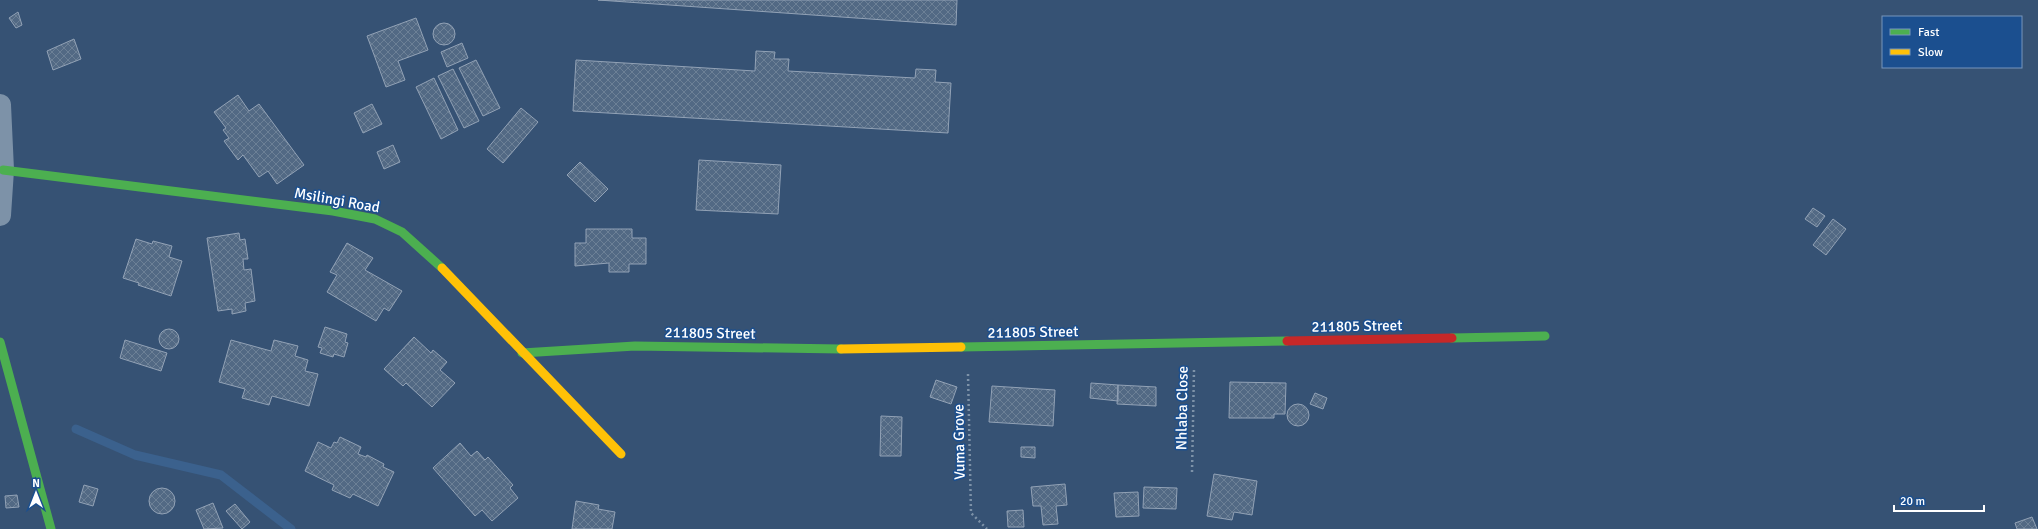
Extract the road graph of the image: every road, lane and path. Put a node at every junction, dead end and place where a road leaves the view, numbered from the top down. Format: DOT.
graph roads {
  1 [pos="0,105"];
  2 [pos="2,170"];
  3 [pos="0,215"];
  4 [pos="1545,336"];
  5 [pos="0,342"];
  6 [pos="1194,343"];
  7 [pos="968,347"];
  8 [pos="522,353"];
  9 [pos="621,454"];
  10 [pos="1192,472"];
  11 [pos="51,529"];
  12 [pos="987,529"];
  1 -- 2 [label="street"];
  2 -- 3 [label="street"];
  2 -- 8 [label="street, Msilingi Road"];
  4 -- 6 [label="street, 211805 Street"];
  5 -- 11 [label="street"];
  6 -- 7 [label="street, 211805 Street"];
  6 -- 10 [label="path, Nhlaba Close"];
  7 -- 8 [label="street, 211805 Street"];
  7 -- 12 [label="path, Vuma Grove"];
  8 -- 9 [label="street, Msilingi Road"];
}
